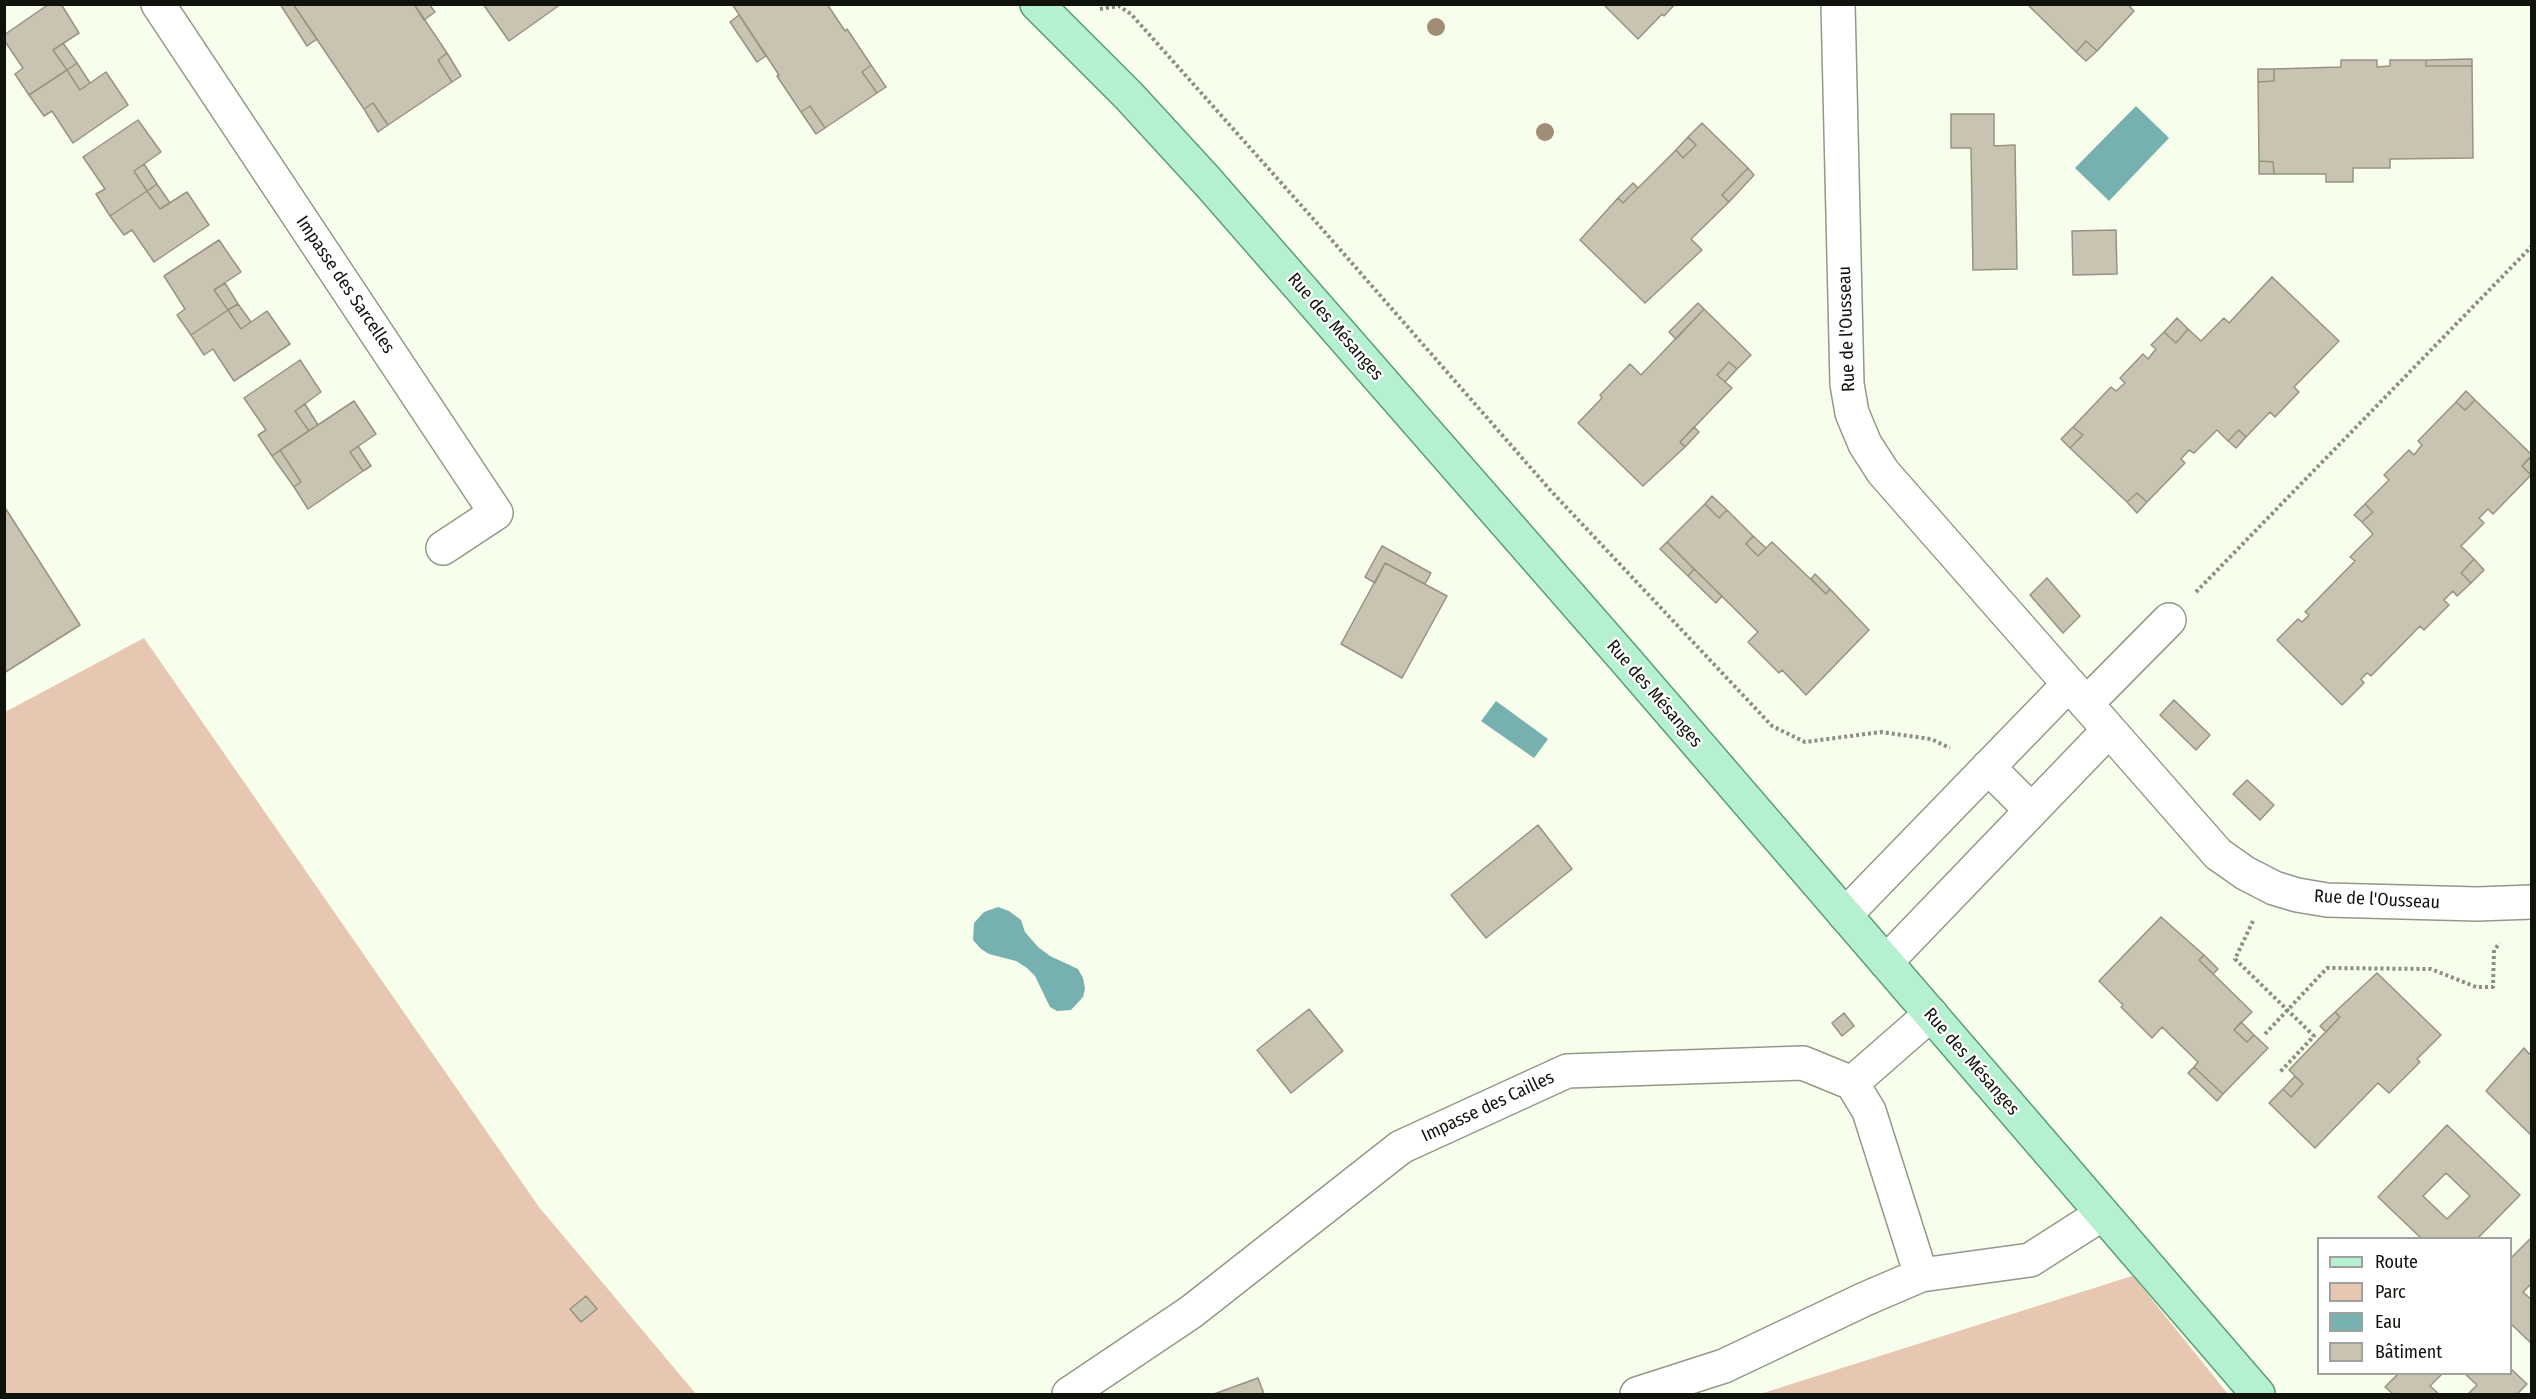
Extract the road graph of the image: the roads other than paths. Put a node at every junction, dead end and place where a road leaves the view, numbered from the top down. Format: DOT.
graph roads {
  1 [pos="158,4"];
  2 [pos="1838,4"];
  3 [pos="1044,10"];
  4 [pos="443,548"];
  5 [pos="2169,620"];
  6 [pos="2077,694"];
  7 [pos="2109,730"];
  8 [pos="1988,768"];
  9 [pos="2031,810"];
  10 [pos="2532,902"];
  11 [pos="1845,915"];
  12 [pos="1886,962"];
  13 [pos="1931,1014"];
  14 [pos="1852,1083"];
  15 [pos="2102,1214"];
  16 [pos="1921,1275"];
  17 [pos="1070,1395"];
  18 [pos="1637,1395"];
  19 [pos="2258,1395"];
  1 -- 4 [label="street, Impasse des Sarcelles"];
  2 -- 6 [label="street, Rue de l'Ousseau"];
  3 -- 11 [label="main road, Rue des Mésanges"];
  5 -- 6 [label="street"];
  6 -- 7 [label="street, Rue de l'Ousseau"];
  6 -- 8 [label="street"];
  7 -- 9 [label="street"];
  7 -- 10 [label="street, Rue de l'Ousseau"];
  8 -- 9 [label="street"];
  8 -- 11 [label="street"];
  9 -- 12 [label="street"];
  11 -- 12 [label="main road, Rue des Mésanges"];
  12 -- 13 [label="main road, Rue des Mésanges"];
  13 -- 14 [label="street"];
  13 -- 15 [label="main road, Rue des Mésanges"];
  14 -- 16 [label="street"];
  14 -- 17 [label="street, Impasse des Cailles"];
  15 -- 16 [label="street"];
  15 -- 19 [label="main road, Rue des Mésanges"];
  16 -- 18 [label="street"];
}
